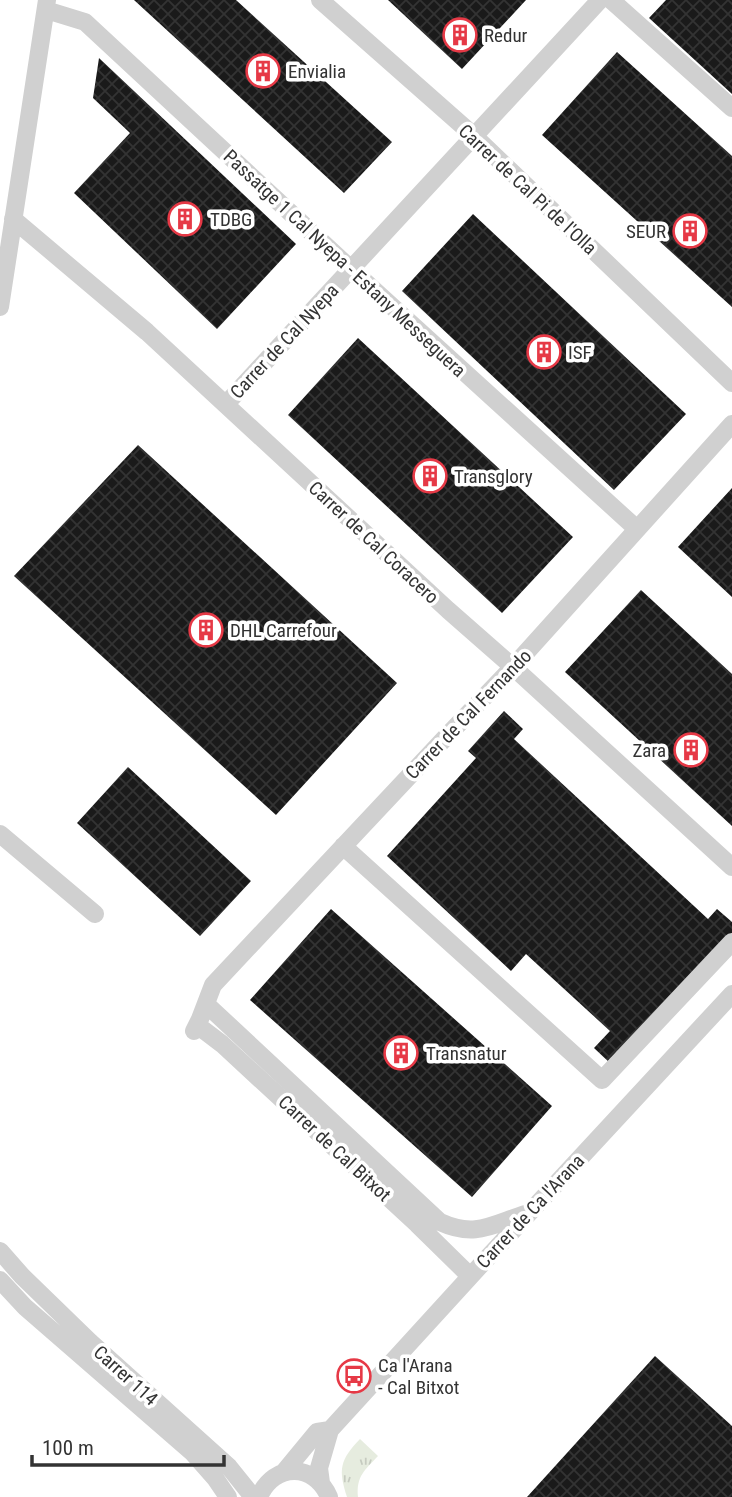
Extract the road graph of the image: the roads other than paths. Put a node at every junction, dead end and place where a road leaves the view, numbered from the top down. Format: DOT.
graph roads {
  1 [pos="320,0"];
  2 [pos="600,0"];
  3 [pos="611,0"];
  4 [pos="46,5"];
  5 [pos="732,108"];
  6 [pos="473,135"];
  7 [pos="13,219"];
  8 [pos="351,269"];
  9 [pos="0,307"];
  10 [pos="732,383"];
  11 [pos="226,404"];
  12 [pos="732,424"];
  13 [pos="637,529"];
  14 [pos="513,667"];
  15 [pos="0,834"];
  16 [pos="343,846"];
  17 [pos="732,867"];
  18 [pos="94,914"];
  19 [pos="732,942"];
  20 [pos="732,994"];
  21 [pos="206,1004"];
  22 [pos="195,1028"];
  23 [pos="528,1213"];
  24 [pos="0,1251"];
  25 [pos="474,1272"];
  26 [pos="0,1280"];
  27 [pos="330,1430"];
  28 [pos="229,1467"];
  29 [pos="277,1477"];
  30 [pos="326,1490"];
  31 [pos="228,1497"];
  32 [pos="253,1497"];
  33 [pos="259,1497"];
  1 -- 6 [label="street, Carrer de Cal Pi de l'Olla"];
  2 -- 6 [label="street, Carrer de Cal Nyepa"];
  3 -- 5 [label="street"];
  4 -- 7 [label="street"];
  4 -- 8 [label="street, Passatge 1 Cal Nyepa - Estany Messeguera"];
  6 -- 8 [label="street, Carrer de Cal Nyepa"];
  6 -- 10 [label="street, Carrer de Cal Pi de l'Olla"];
  7 -- 9 [label="street"];
  7 -- 11 [label="street, Carrer de Cal Coracero"];
  8 -- 11 [label="street, Carrer de Cal Nyepa"];
  8 -- 13 [label="street, Passatge 1 Cal Nyepa - Estany Messeguera"];
  11 -- 14 [label="street, Carrer de Cal Coracero"];
  12 -- 13 [label="street, Carrer de Cal Fernando"];
  13 -- 14 [label="street, Carrer de Cal Fernando"];
  14 -- 16 [label="street, Carrer de Cal Fernando"];
  14 -- 17 [label="street, Carrer de Cal Coracero"];
  15 -- 18 [label="street"];
  16 -- 19 [label="street"];
  16 -- 21 [label="street, Carrer de Cal Fernando"];
  20 -- 23 [label="street, Carrer de Ca l'Arana"];
  21 -- 22 [label="street, Carrer de Cal Fernando"];
  21 -- 23 [label="street"];
  22 -- 25 [label="street, Carrer de Cal Bitxot"];
  23 -- 25 [label="street, Carrer de Ca l'Arana"];
  24 -- 28 [label="street, Carrer 114"];
  25 -- 27 [label="street, Carrer de Ca l'Arana"];
  26 -- 31 [label="street"];
  27 -- 29 [label="street, Carrer de Ca l'Arana"];
  27 -- 30 [label="street, Carrer de Ca l'Arana"];
  28 -- 29 [label="street"];
  28 -- 32 [label="street, Carrer 114"];
  29 -- 30 [label="street"];
  29 -- 33 [label="street, Carrer de Ca l'Arana"];
}
